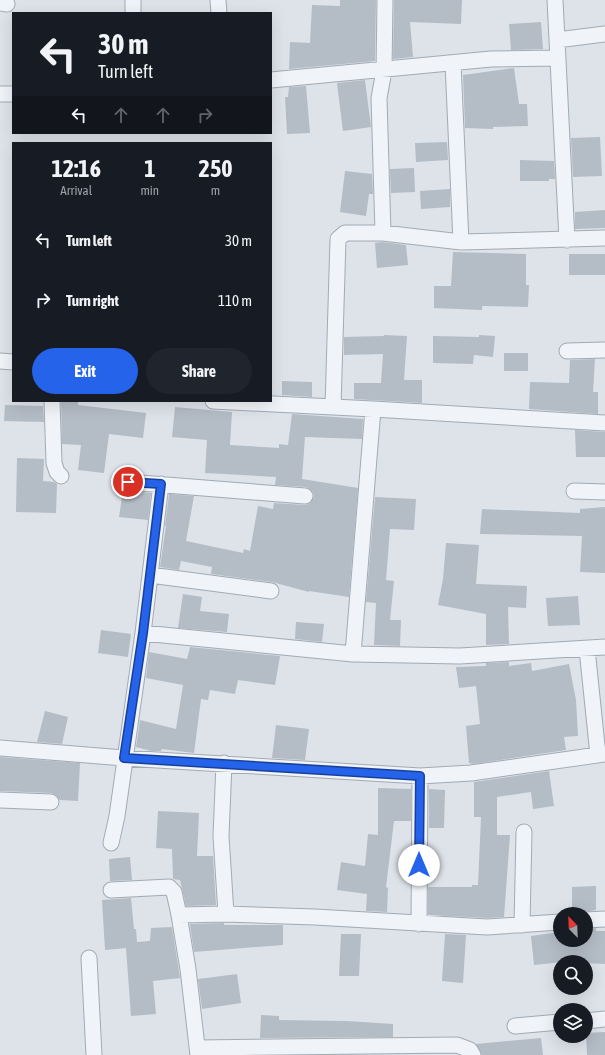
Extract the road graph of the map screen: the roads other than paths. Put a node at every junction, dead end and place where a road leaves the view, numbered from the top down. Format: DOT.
graph roads {
  1 [pos="133,0"];
  2 [pos="218,0"];
  3 [pos="385,0"];
  4 [pos="554,0"];
  5 [pos="133,12"];
  6 [pos="219,12"];
  7 [pos="605,34"];
  8 [pos="557,40"];
  9 [pos="558,58"];
  10 [pos="452,63"];
  11 [pos="384,71"];
  12 [pos="272,80"];
  13 [pos="0,94"];
  14 [pos="12,94"];
  15 [pos="383,233"];
  16 [pos="605,238"];
  17 [pos="567,240"];
  18 [pos="461,242"];
  19 [pos="605,350"];
  20 [pos="567,351"];
  21 [pos="0,361"];
  22 [pos="12,362"];
  23 [pos="52,402"];
  24 [pos="242,402"];
  25 [pos="333,407"];
  26 [pos="373,409"];
  27 [pos="605,424"];
  28 [pos="61,476"];
  29 [pos="128,482"];
  30 [pos="161,484"];
  31 [pos="574,491"];
  32 [pos="605,492"];
  33 [pos="304,496"];
  34 [pos="150,575"];
  35 [pos="271,592"];
  36 [pos="143,633"];
  37 [pos="605,647"];
  38 [pos="587,649"];
  39 [pos="353,654"];
  40 [pos="0,748"];
  41 [pos="602,754"];
  42 [pos="124,758"];
  43 [pos="224,763"];
  44 [pos="420,776"];
  45 [pos="0,800"];
  46 [pos="51,802"];
  47 [pos="524,832"];
  48 [pos="111,843"];
  49 [pos="111,890"];
  50 [pos="226,914"];
  51 [pos="179,916"];
  52 [pos="605,919"];
  53 [pos="593,920"];
  54 [pos="553,923"];
  55 [pos="418,924"];
  56 [pos="522,925"];
  57 [pos="89,958"];
  58 [pos="605,1019"];
  59 [pos="593,1020"];
  60 [pos="553,1023"];
  61 [pos="515,1026"];
  62 [pos="198,1052"];
  63 [pos="94,1055"];
  64 [pos="473,1055"];
  1 -- 5 [label="street"];
  2 -- 6 [label="street"];
  3 -- 11 [label="street"];
  4 -- 8 [label="street"];
  7 -- 8 [label="street"];
  8 -- 9 [label="street"];
  9 -- 10 [label="street"];
  9 -- 17 [label="street"];
  10 -- 11 [label="street"];
  10 -- 18 [label="street"];
  11 -- 12 [label="street"];
  11 -- 15 [label="street"];
  13 -- 14 [label="street"];
  15 -- 18 [label="street"];
  15 -- 25 [label="street"];
  16 -- 17 [label="street"];
  17 -- 18 [label="street"];
  19 -- 20 [label="street"];
  21 -- 22 [label="street"];
  23 -- 28 [label="street"];
  24 -- 25 [label="street"];
  25 -- 26 [label="street"];
  26 -- 27 [label="street"];
  26 -- 39 [label="street"];
  29 -- 30 [label="street"];
  30 -- 33 [label="street"];
  30 -- 34 [label="street"];
  31 -- 32 [label="street"];
  34 -- 35 [label="street"];
  34 -- 36 [label="street"];
  36 -- 39 [label="street"];
  36 -- 42 [label="street"];
  37 -- 38 [label="street"];
  38 -- 39 [label="street"];
  38 -- 41 [label="street"];
  40 -- 42 [label="street"];
  41 -- 44 [label="street"];
  42 -- 43 [label="street"];
  42 -- 48 [label="street"];
  43 -- 44 [label="street"];
  43 -- 50 [label="street"];
  44 -- 55 [label="street"];
  45 -- 46 [label="street"];
  47 -- 56 [label="street"];
  49 -- 51 [label="street"];
  50 -- 51 [label="street"];
  50 -- 55 [label="street"];
  51 -- 62 [label="street"];
  52 -- 53 [label="street"];
  54 -- 56 [label="street"];
  55 -- 56 [label="street"];
  57 -- 63 [label="street"];
  58 -- 59 [label="street"];
  60 -- 61 [label="street"];
  62 -- 64 [label="street"];
}
